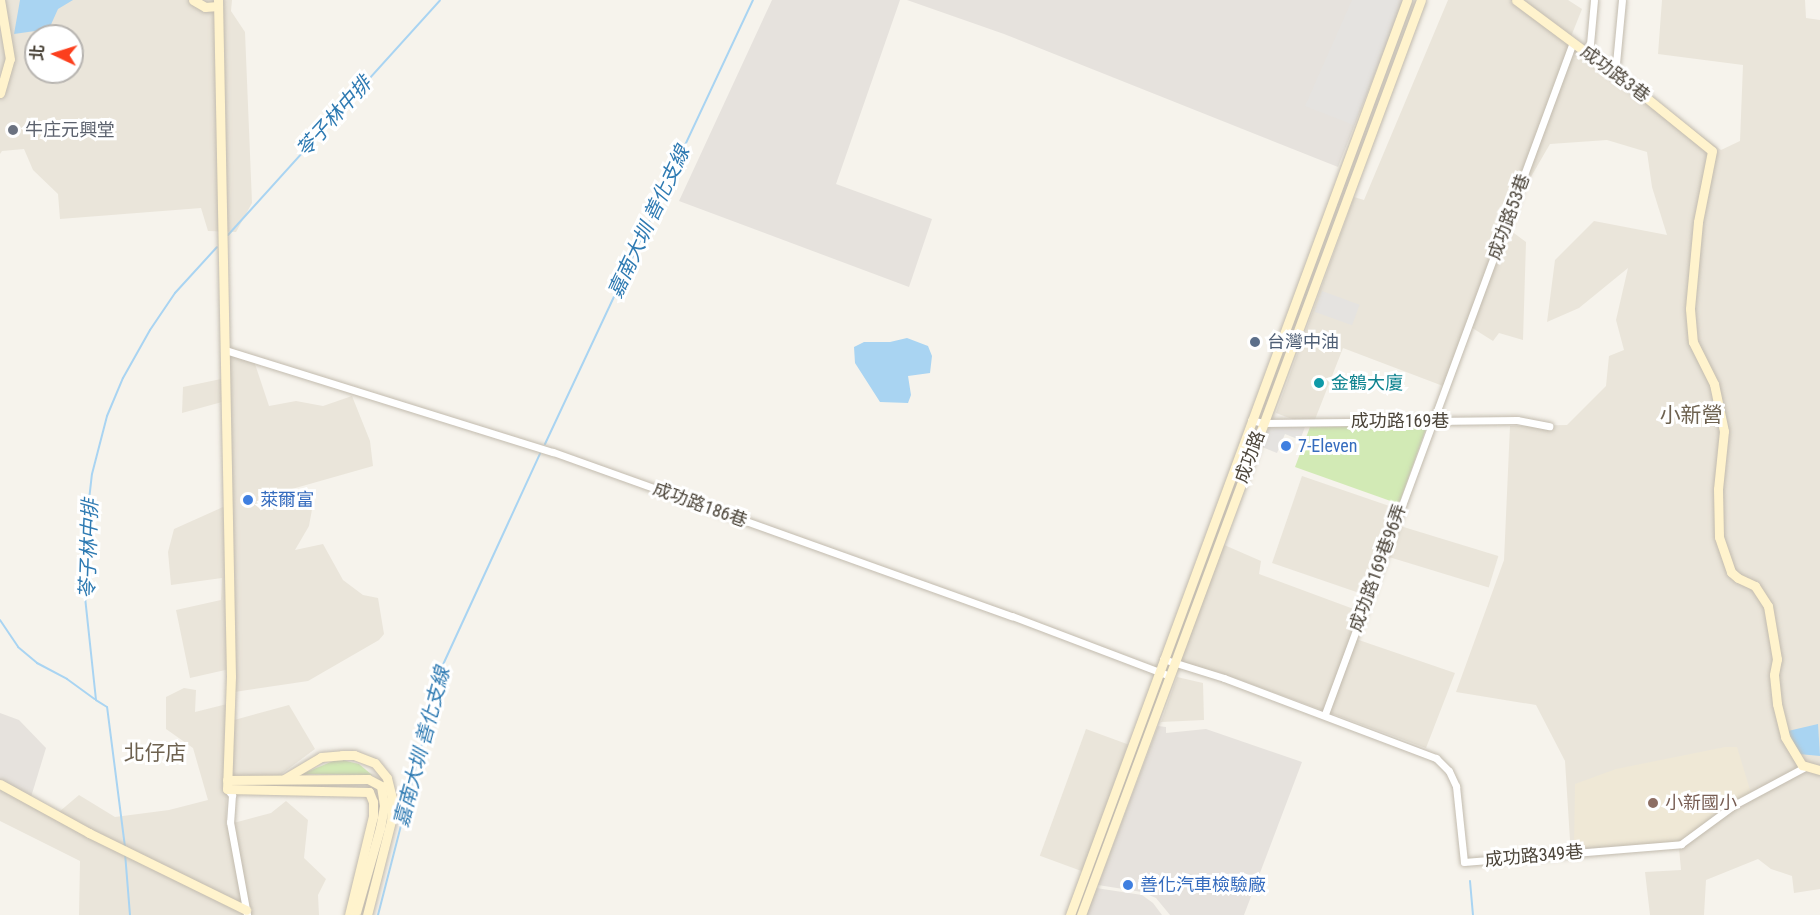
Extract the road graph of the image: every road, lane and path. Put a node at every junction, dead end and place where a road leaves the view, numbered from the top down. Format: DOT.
graph roads {
  1 [pos="0,0"];
  2 [pos="193,0"];
  3 [pos="1407,0"];
  4 [pos="1421,0"];
  5 [pos="1516,0"];
  6 [pos="1594,0"];
  7 [pos="1623,0"];
  8 [pos="218,3"];
  9 [pos="1573,42"];
  10 [pos="1589,55"];
  11 [pos="1615,74"];
  12 [pos="0,93"];
  13 [pos="225,350"];
  14 [pos="1251,420"];
  15 [pos="1431,422"];
  16 [pos="1263,423"];
  17 [pos="1549,426"];
  18 [pos="1163,659"];
  19 [pos="1174,664"];
  20 [pos="1158,672"];
  21 [pos="1170,676"];
  22 [pos="1325,714"];
  23 [pos="1805,767"];
  24 [pos="1820,770"];
  25 [pos="281,780"];
  26 [pos="0,784"];
  27 [pos="227,785"];
  28 [pos="247,913"];
  29 [pos="349,915"];
  30 [pos="355,915"];
  31 [pos="367,915"];
  32 [pos="1070,915"];
  33 [pos="1081,915"];
  1 -- 12 [label="street"];
  2 -- 8 [label="street"];
  3 -- 14 [label="street, 成功路"];
  4 -- 16 [label="street, 成功路"];
  5 -- 9 [label="street, 成功路3巷"];
  6 -- 10 [label="street"];
  7 -- 11 [label="street"];
  8 -- 13 [label="street"];
  9 -- 10 [label="street, 成功路3巷"];
  9 -- 15 [label="street, 成功路53巷"];
  10 -- 11 [label="street, 成功路3巷"];
  11 -- 23 [label="street, 成功路3巷"];
  13 -- 20 [label="street, 成功路186巷"];
  13 -- 27 [label="street"];
  14 -- 16 [label="street, 成功路169巷"];
  14 -- 18 [label="street, 成功路"];
  15 -- 16 [label="street, 成功路169巷"];
  15 -- 17 [label="street, 成功路169巷"];
  15 -- 22 [label="street, 成功路169巷96弄"];
  16 -- 19 [label="street, 成功路"];
  18 -- 19 [label="street, 成功路349巷"];
  18 -- 20 [label="street, 成功路"];
  19 -- 21 [label="street, 成功路"];
  19 -- 22 [label="street, 成功路349巷"];
  20 -- 21 [label="street, 成功路186巷"];
  20 -- 32 [label="street, 成功路"];
  21 -- 33 [label="street, 成功路"];
  22 -- 23 [label="street, 成功路349巷"];
  23 -- 24 [label="street"];
  25 -- 27 [label="street"];
  25 -- 30 [label="street"];
  25 -- 31 [label="street"];
  26 -- 28 [label="street"];
  27 -- 28 [label="street"];
  27 -- 29 [label="street"];
}
